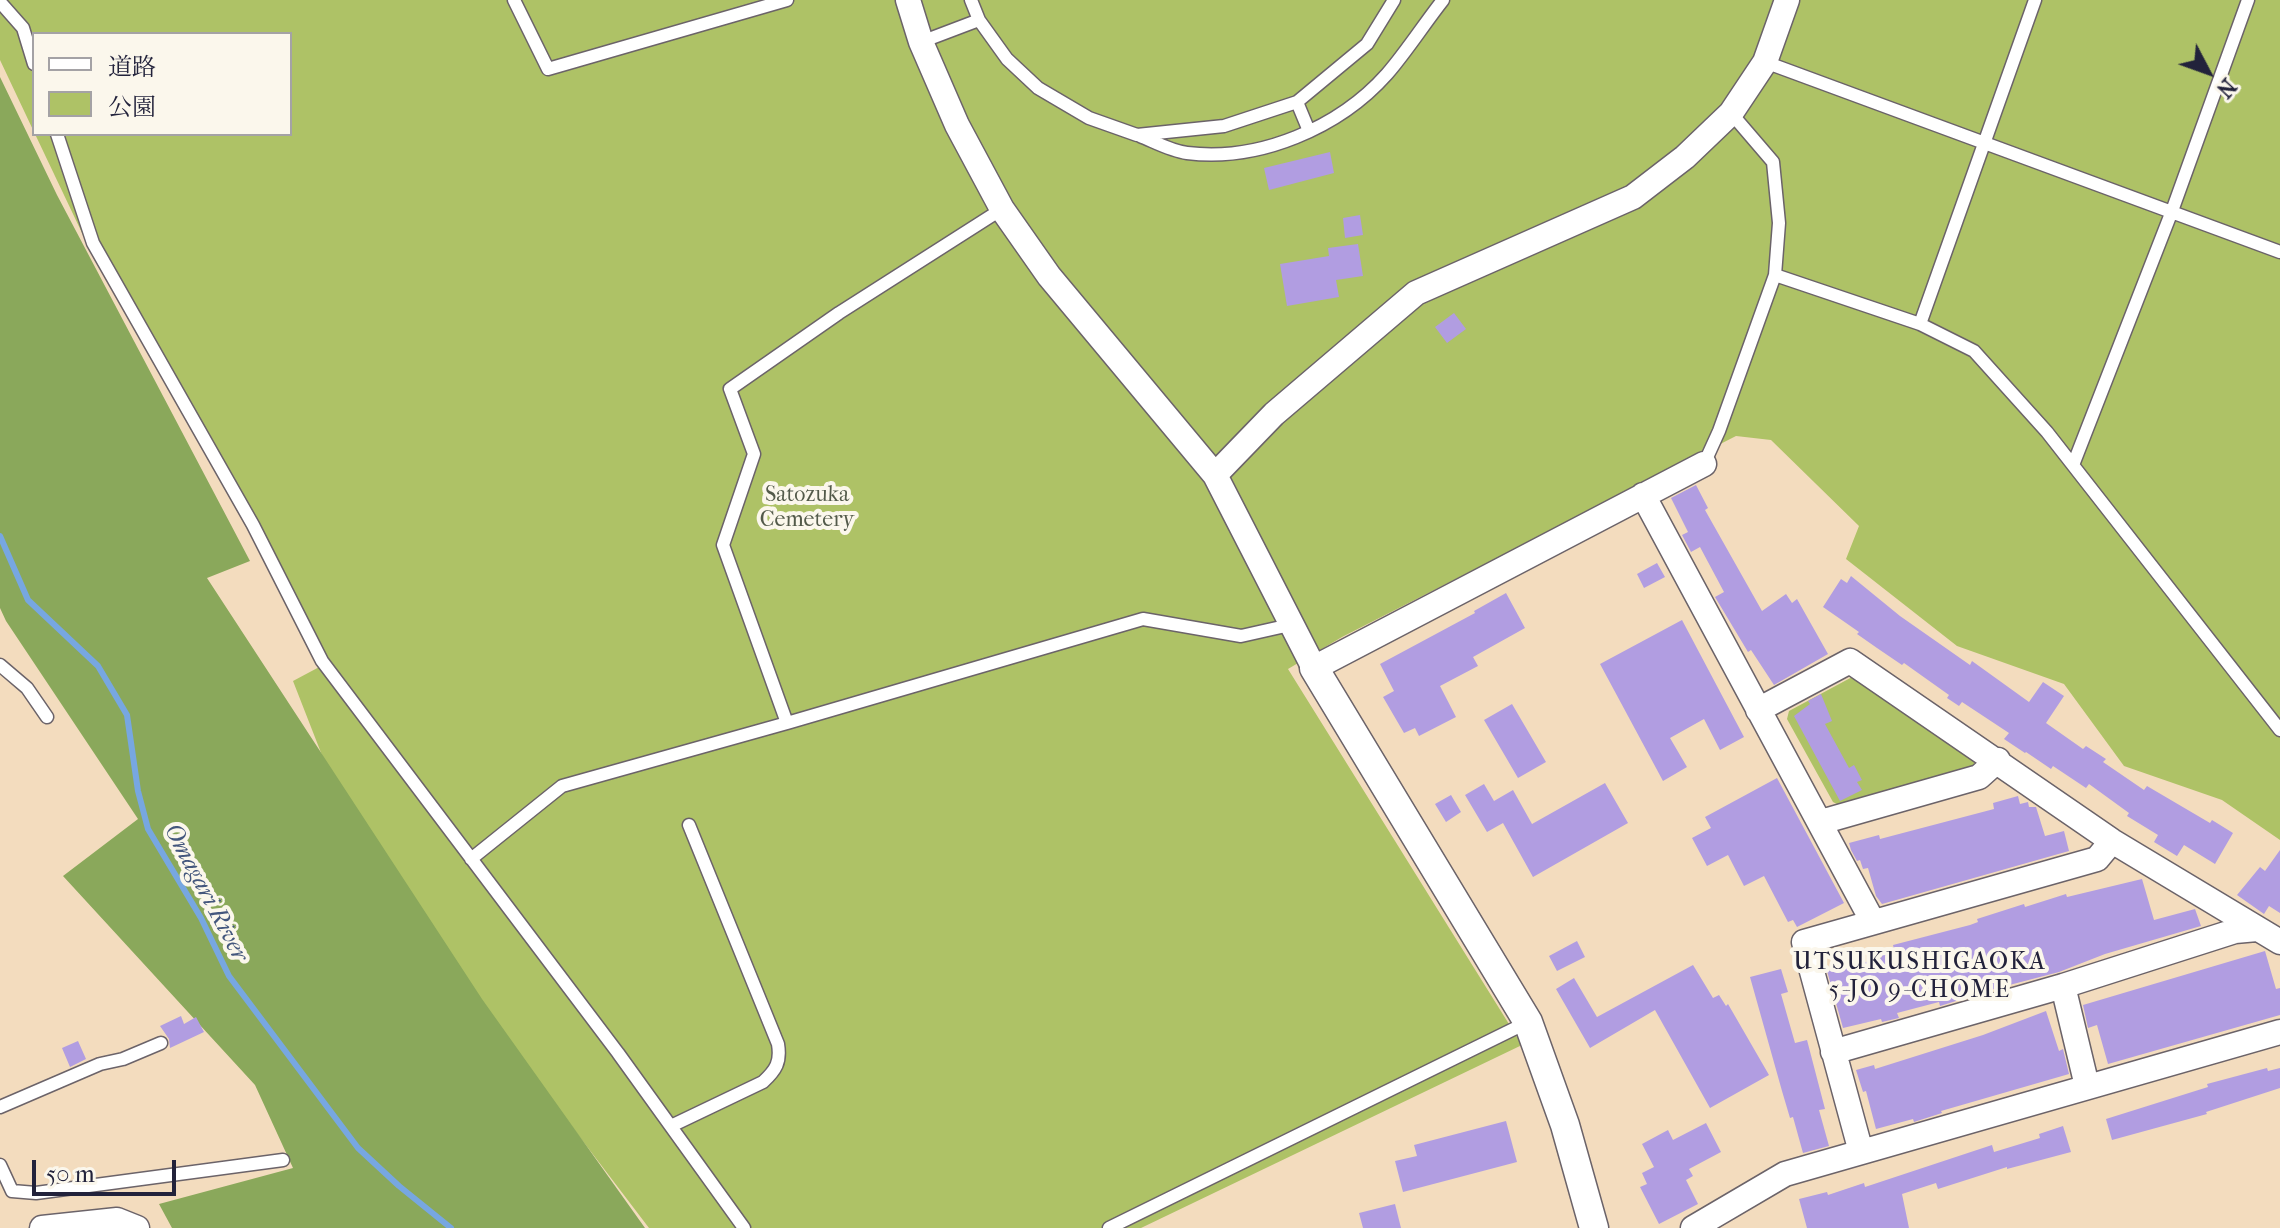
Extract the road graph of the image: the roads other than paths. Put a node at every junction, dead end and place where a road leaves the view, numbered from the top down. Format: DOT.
graph roads {
  1 [pos="514,0"];
  2 [pos="787,0"];
  3 [pos="908,0"];
  4 [pos="971,0"];
  5 [pos="1394,0"];
  6 [pos="1443,0"];
  7 [pos="1787,0"];
  8 [pos="2035,0"];
  9 [pos="2248,0"];
  10 [pos="0,2"];
  11 [pos="979,20"];
  12 [pos="921,42"];
  13 [pos="32,57"];
  14 [pos="1765,62"];
  15 [pos="1297,102"];
  16 [pos="1731,113"];
  17 [pos="1309,131"];
  18 [pos="1137,135"];
  19 [pos="58,136"];
  20 [pos="1983,142"];
  21 [pos="1002,209"];
  22 [pos="2172,211"];
  23 [pos="2280,252"];
  24 [pos="1775,275"];
  25 [pos="1920,324"];
  26 [pos="1704,464"];
  27 [pos="2073,465"];
  28 [pos="1215,475"];
  29 [pos="1643,495"];
  30 [pos="1290,625"];
  31 [pos="0,665"];
  32 [pos="1314,668"];
  33 [pos="1758,710"];
  34 [pos="47,717"];
  35 [pos="787,723"];
  36 [pos="2280,730"];
  37 [pos="1998,760"];
  38 [pos="1821,822"];
  39 [pos="689,825"];
  40 [pos="2112,841"];
  41 [pos="471,859"];
  42 [pos="1873,922"];
  43 [pos="2257,929"];
  44 [pos="2280,942"];
  45 [pos="2063,986"];
  46 [pos="1528,1022"];
  47 [pos="2280,1032"];
  48 [pos="161,1043"];
  49 [pos="1833,1052"];
  50 [pos="2087,1086"];
  51 [pos="0,1107"];
  52 [pos="671,1126"];
  53 [pos="1861,1152"];
  54 [pos="283,1160"];
  55 [pos="0,1165"];
  56 [pos="42,1228"];
  57 [pos="137,1228"];
  58 [pos="744,1228"];
  59 [pos="1109,1228"];
  60 [pos="1594,1228"];
  61 [pos="1693,1228"];
  1 -- 2 [label="lane"];
  3 -- 12 [label="street"];
  4 -- 11 [label="lane"];
  5 -- 15 [label="lane"];
  6 -- 17 [label="lane"];
  7 -- 14 [label="street"];
  8 -- 20 [label="lane"];
  9 -- 22 [label="lane"];
  10 -- 13 [label="lane"];
  11 -- 12 [label="lane"];
  11 -- 18 [label="lane"];
  12 -- 21 [label="street"];
  14 -- 16 [label="street"];
  14 -- 20 [label="lane"];
  15 -- 17 [label="lane"];
  15 -- 18 [label="lane"];
  16 -- 24 [label="lane"];
  16 -- 28 [label="street"];
  17 -- 18 [label="lane"];
  19 -- 41 [label="lane"];
  20 -- 22 [label="lane"];
  20 -- 25 [label="lane"];
  21 -- 28 [label="street"];
  21 -- 35 [label="lane"];
  22 -- 23 [label="lane"];
  22 -- 27 [label="lane"];
  24 -- 25 [label="lane"];
  24 -- 26 [label="lane"];
  25 -- 27 [label="lane"];
  26 -- 29 [label="street"];
  27 -- 36 [label="lane"];
  28 -- 30 [label="street"];
  29 -- 32 [label="street"];
  29 -- 33 [label="street"];
  30 -- 32 [label="street"];
  30 -- 35 [label="lane"];
  31 -- 34 [label="lane"];
  32 -- 46 [label="street"];
  33 -- 37 [label="street"];
  33 -- 38 [label="street"];
  35 -- 41 [label="lane"];
  37 -- 38 [label="street"];
  37 -- 40 [label="street"];
  38 -- 42 [label="street"];
  39 -- 52 [label="lane"];
  40 -- 42 [label="street"];
  40 -- 43 [label="street"];
  41 -- 52 [label="lane"];
  42 -- 49 [label="street"];
  43 -- 44 [label="street"];
  43 -- 45 [label="street"];
  45 -- 49 [label="street"];
  45 -- 50 [label="street"];
  46 -- 59 [label="lane"];
  46 -- 60 [label="street"];
  47 -- 50 [label="street"];
  48 -- 51 [label="lane"];
  49 -- 53 [label="street"];
  50 -- 53 [label="street"];
  52 -- 58 [label="lane"];
  53 -- 61 [label="street"];
  54 -- 55 [label="lane"];
  56 -- 57 [label="street"];
}
